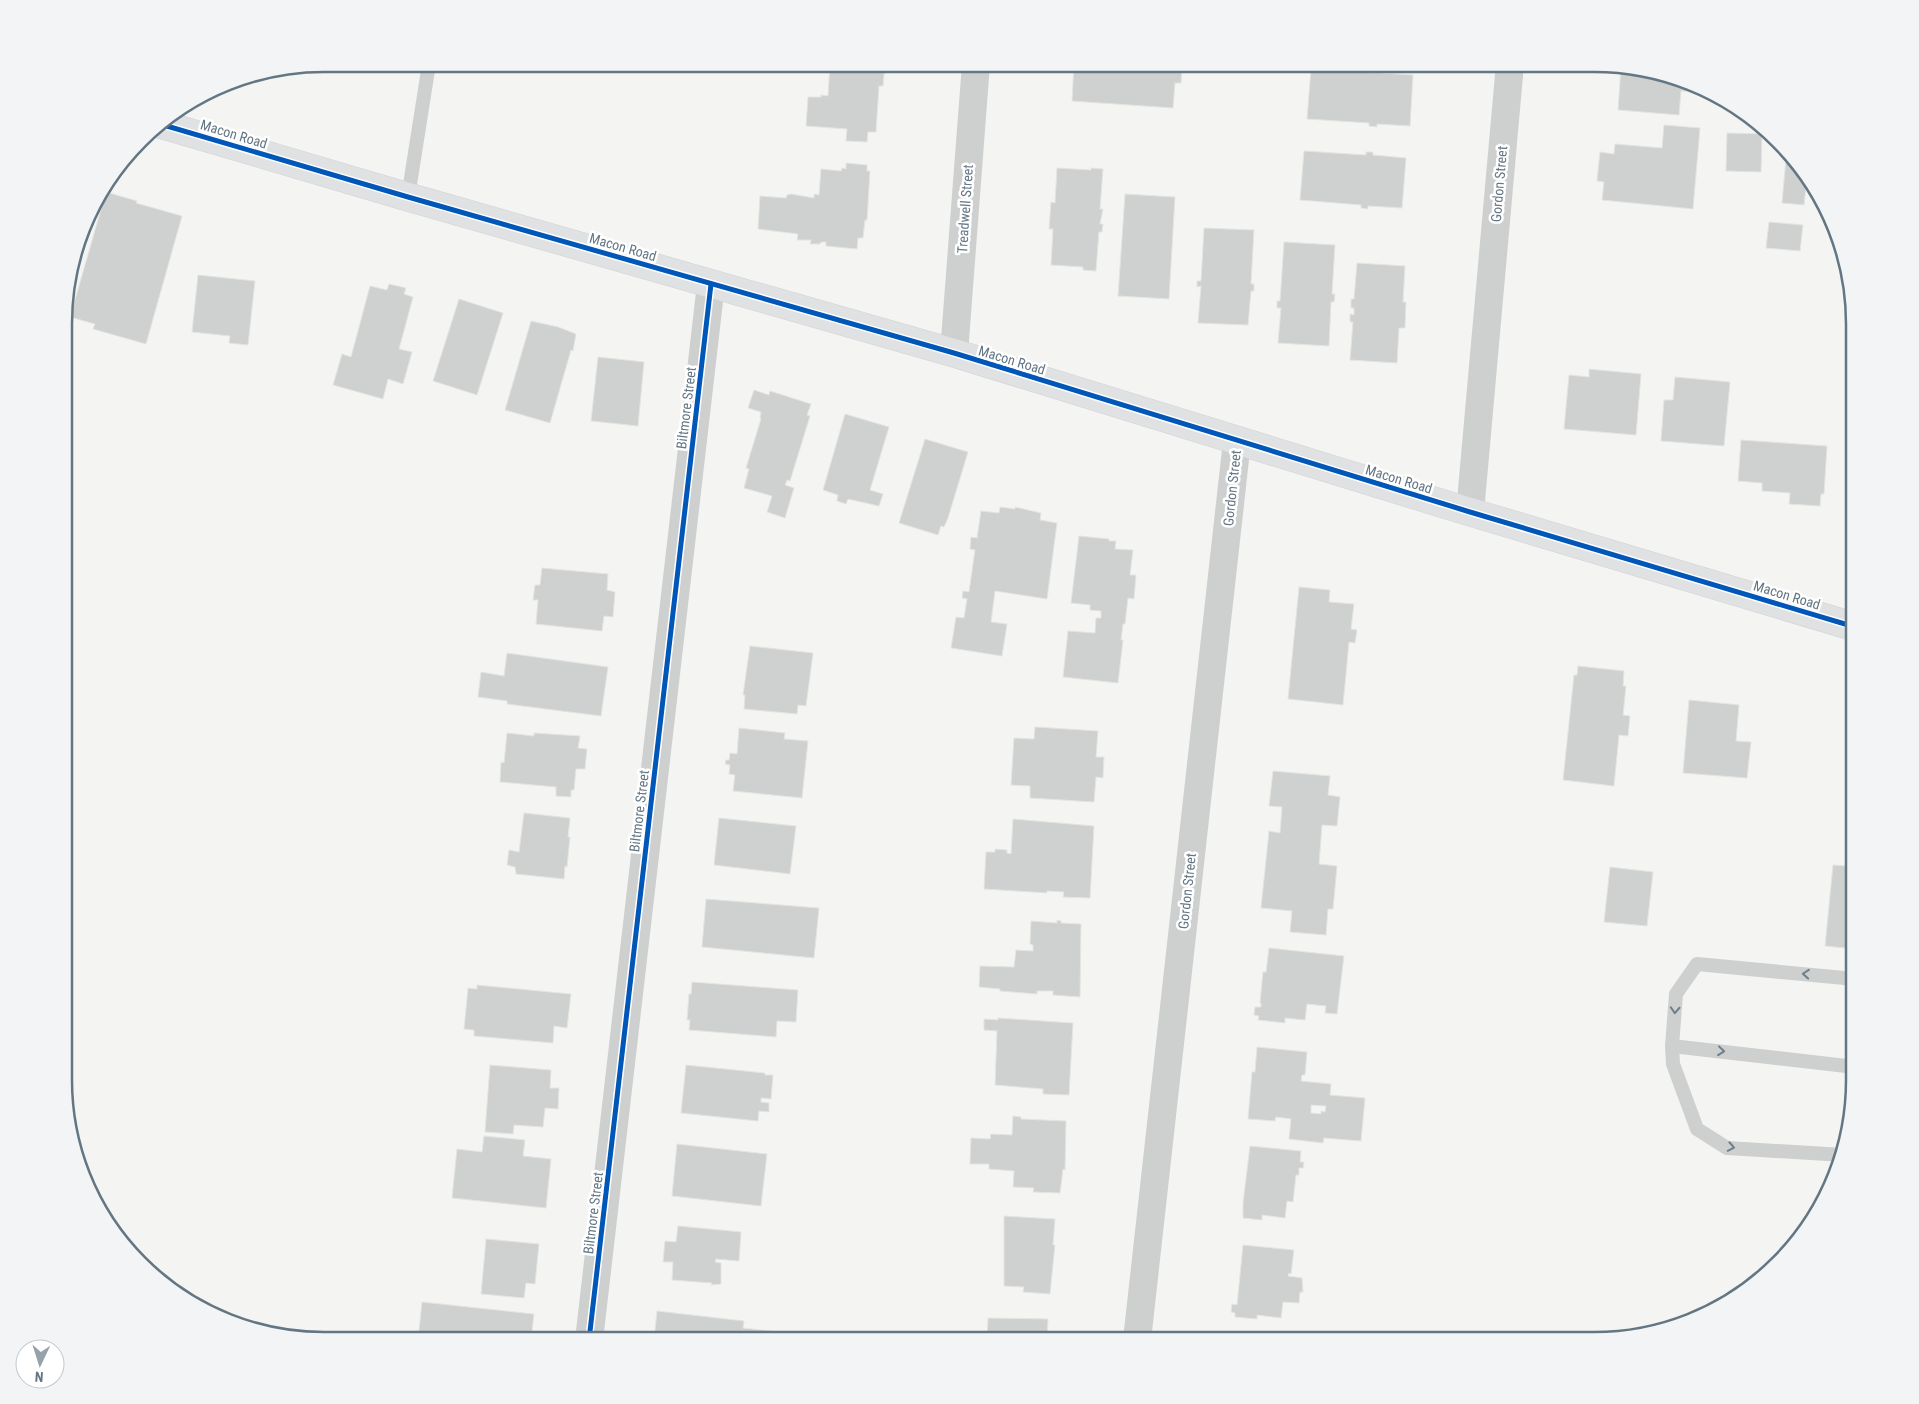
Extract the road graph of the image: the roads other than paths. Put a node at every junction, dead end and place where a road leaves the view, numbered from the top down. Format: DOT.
graph roads {
  1 [pos="428,73"];
  2 [pos="975,73"];
  3 [pos="1509,73"];
  4 [pos="169,127"];
  5 [pos="408,197"];
  6 [pos="711,284"];
  7 [pos="954,353"];
  8 [pos="1237,441"];
  9 [pos="1470,512"];
  10 [pos="1846,624"];
  11 [pos="1846,978"];
  12 [pos="1672,1046"];
  13 [pos="1846,1065"];
  14 [pos="1835,1155"];
  15 [pos="590,1332"];
  16 [pos="1138,1332"];
  1 -- 5 [label="lane"];
  2 -- 7 [label="street, Treadwell Street"];
  3 -- 9 [label="street, Gordon Street"];
  4 -- 5 [label="main road, Macon Road"];
  5 -- 6 [label="main road, Macon Road"];
  6 -- 7 [label="main road, Macon Road"];
  6 -- 15 [label="street, Biltmore Street"];
  7 -- 8 [label="main road, Macon Road"];
  8 -- 9 [label="main road, Macon Road"];
  8 -- 16 [label="street, Gordon Street"];
  9 -- 10 [label="main road, Macon Road"];
  11 -- 12 [label="lane, one-way"];
  12 -- 13 [label="lane, one-way"];
  12 -- 14 [label="lane, one-way"];
}
